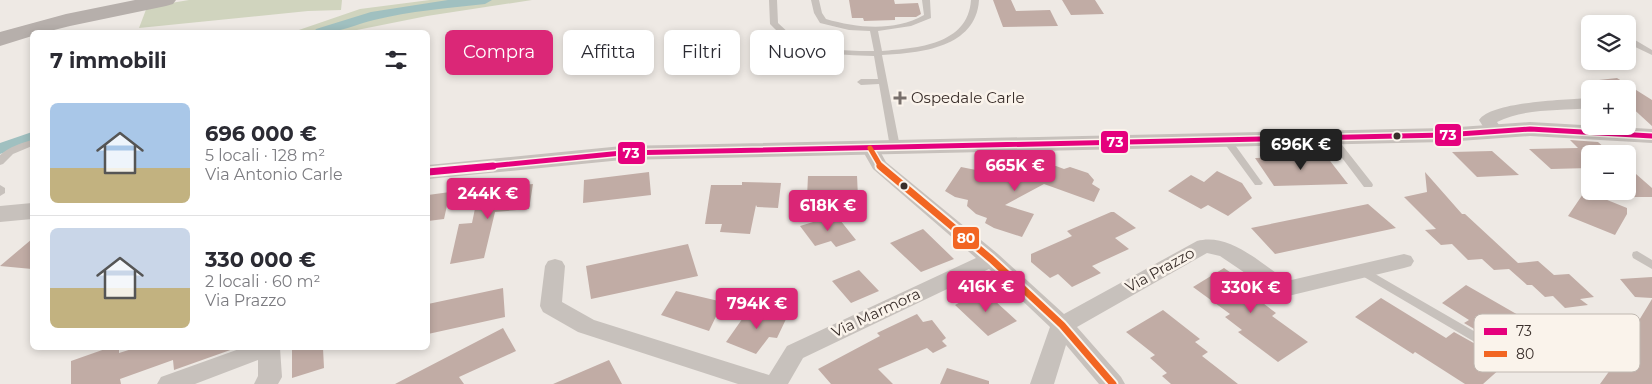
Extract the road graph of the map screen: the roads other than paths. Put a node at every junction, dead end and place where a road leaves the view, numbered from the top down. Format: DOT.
graph roads {
  1 [pos="166,0"];
  2 [pos="773,0"];
  3 [pos="816,0"];
  4 [pos="926,0"];
  5 [pos="975,0"];
  6 [pos="874,29"];
  7 [pos="33,30"];
  8 [pos="30,31"];
  9 [pos="0,39"];
  10 [pos="1636,44"];
  11 [pos="878,53"];
  12 [pos="1652,53"];
  13 [pos="882,81"];
  14 [pos="861,82"];
  15 [pos="1581,104"];
  16 [pos="1495,132"];
  17 [pos="1652,136"];
  18 [pos="1332,138"];
  19 [pos="1227,140"];
  20 [pos="30,144"];
  21 [pos="896,147"];
  22 [pos="870,148"];
  23 [pos="0,162"];
  24 [pos="430,172"];
  25 [pos="1258,183"];
  26 [pos="1368,185"];
  27 [pos="0,188"];
  28 [pos="0,193"];
  29 [pos="30,211"];
  30 [pos="0,214"];
  31 [pos="1637,256"];
  32 [pos="991,259"];
  33 [pos="1404,261"];
  34 [pos="555,266"];
  35 [pos="1652,266"];
  36 [pos="1363,271"];
  37 [pos="1062,325"];
  38 [pos="1474,336"];
  39 [pos="260,350"];
  40 [pos="270,350"];
  41 [pos="169,384"];
  42 [pos="266,384"];
  43 [pos="767,384"];
  44 [pos="776,384"];
  45 [pos="1042,384"];
  46 [pos="1113,384"];
  1 -- 7 [label="main road"];
  2 -- 11 [label="lane"];
  3 -- 6 [label="lane"];
  4 -- 6 [label="lane"];
  5 -- 11 [label="lane"];
  6 -- 11 [label="lane"];
  8 -- 9 [label="main road"];
  10 -- 12 [label="lane"];
  11 -- 13 [label="lane"];
  13 -- 14 [label="lane"];
  13 -- 21 [label="lane"];
  15 -- 16 [label="street"];
  16 -- 17 [label="street"];
  16 -- 18 [label="street"];
  18 -- 19 [label="street"];
  18 -- 26 [label="lane"];
  19 -- 21 [label="street"];
  19 -- 25 [label="lane"];
  20 -- 23 [label="lane"];
  21 -- 22 [label="street"];
  22 -- 24 [label="street"];
  22 -- 32 [label="street"];
  27 -- 28 [label="lane"];
  29 -- 30 [label="street"];
  31 -- 35 [label="lane"];
  32 -- 37 [label="street"];
  32 -- 44 [label="street, Via Marmora"];
  33 -- 36 [label="street, Via Prazzo"];
  34 -- 43 [label="street"];
  36 -- 37 [label="street, Via Prazzo"];
  36 -- 38 [label="lane"];
  37 -- 45 [label="street"];
  37 -- 46 [label="street"];
  39 -- 41 [label="street"];
  40 -- 42 [label="street"];
}
